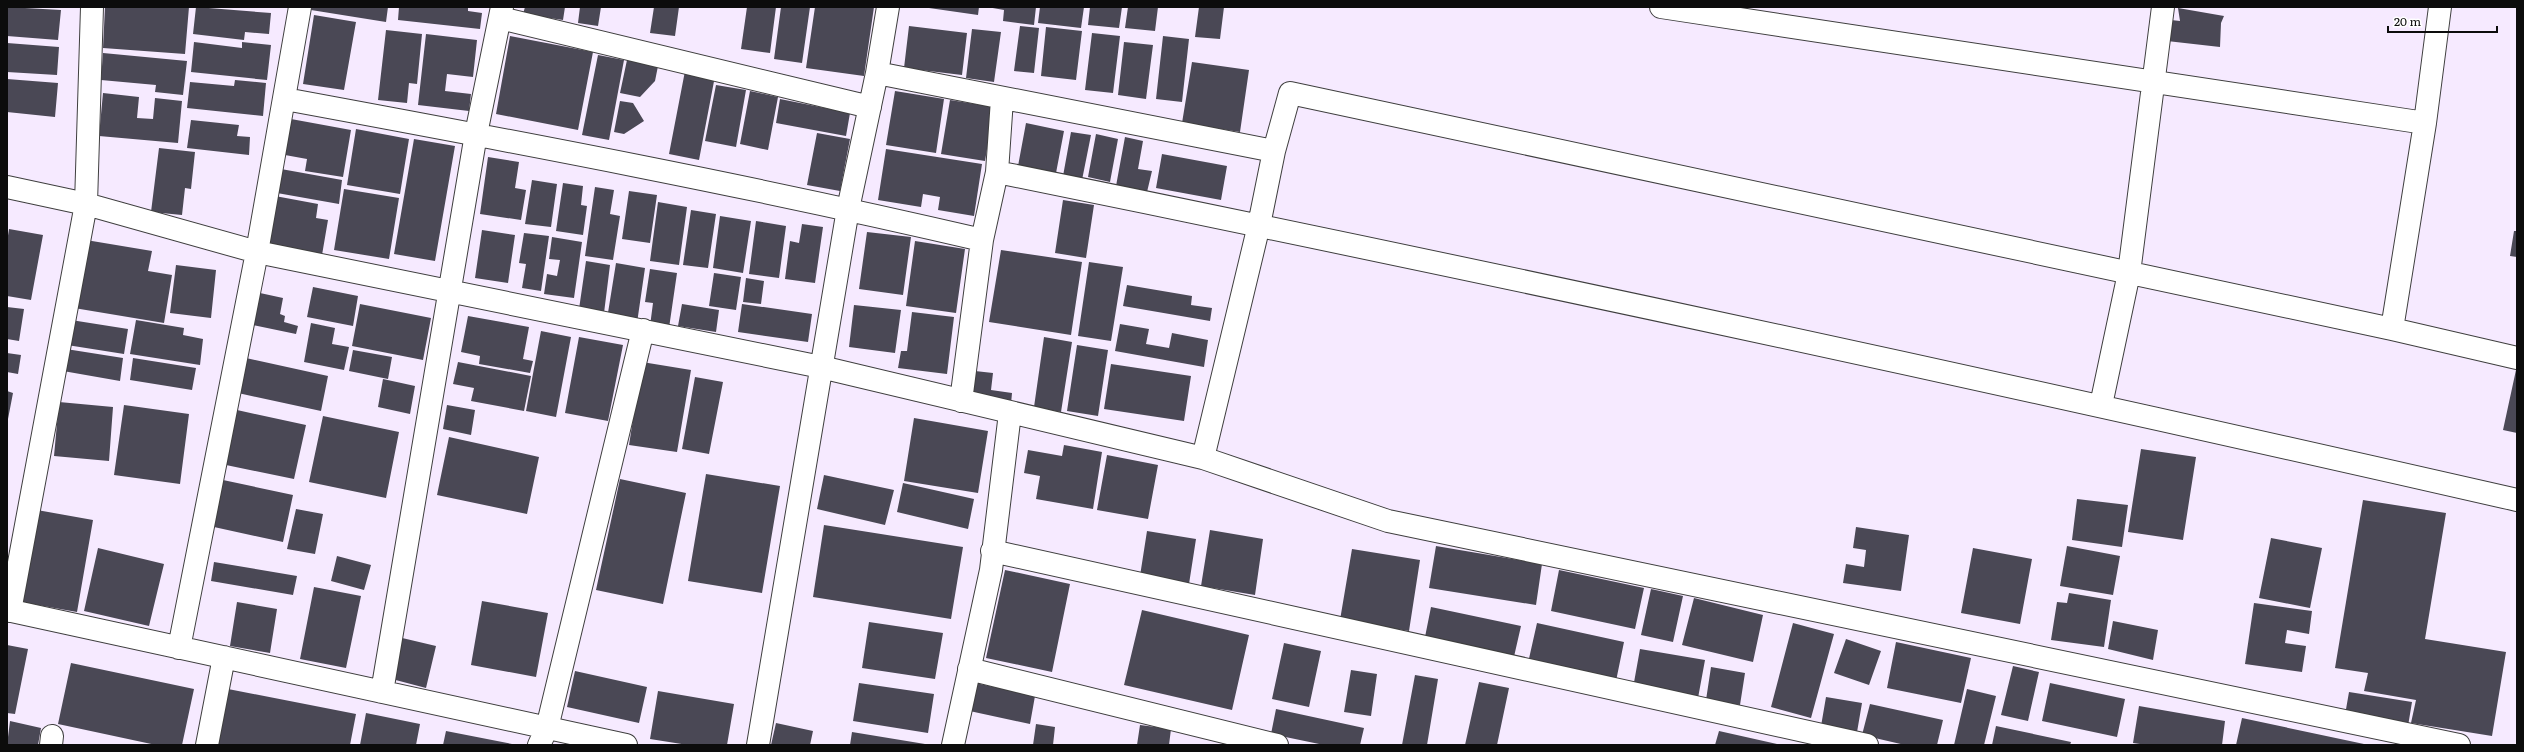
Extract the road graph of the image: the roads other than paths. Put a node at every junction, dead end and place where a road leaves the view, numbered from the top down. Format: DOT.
graph roads {
  1 [pos="92,7"];
  2 [pos="300,7"];
  3 [pos="888,7"];
  4 [pos="1661,7"];
  5 [pos="2162,7"];
  6 [pos="2440,7"];
  7 [pos="501,13"];
  8 [pos="877,74"];
  9 [pos="2154,82"];
  10 [pos="285,99"];
  11 [pos="1002,99"];
  12 [pos="870,107"];
  13 [pos="2425,123"];
  14 [pos="476,134"];
  15 [pos="1274,151"];
  16 [pos="997,172"];
  17 [pos="7,186"];
  18 [pos="86,204"];
  19 [pos="848,208"];
  20 [pos="1259,225"];
  21 [pos="982,240"];
  22 [pos="257,252"];
  23 [pos="2129,272"];
  24 [pos="450,292"];
  25 [pos="2392,329"];
  26 [pos="643,330"];
  27 [pos="2517,358"];
  28 [pos="821,366"];
  29 [pos="961,401"];
  30 [pos="2102,405"];
  31 [pos="1010,413"];
  32 [pos="1203,458"];
  33 [pos="2517,500"];
  34 [pos="992,551"];
  35 [pos="9,611"];
  36 [pos="179,648"];
  37 [pos="224,657"];
  38 [pos="969,669"];
  39 [pos="382,692"];
  40 [pos="543,736"];
  41 [pos="207,745"];
  42 [pos="626,745"];
  43 [pos="758,745"];
  44 [pos="954,745"];
  45 [pos="1277,745"];
  46 [pos="1867,745"];
  47 [pos="2459,745"];
  1 -- 18 [label="street"];
  2 -- 10 [label="street"];
  3 -- 8 [label="street"];
  4 -- 9 [label="street"];
  5 -- 9 [label="street"];
  6 -- 13 [label="street"];
  7 -- 12 [label="street"];
  7 -- 14 [label="street"];
  8 -- 11 [label="street"];
  8 -- 12 [label="street"];
  9 -- 13 [label="street"];
  9 -- 23 [label="street"];
  10 -- 14 [label="street"];
  10 -- 22 [label="street"];
  11 -- 15 [label="street"];
  11 -- 16 [label="street"];
  12 -- 19 [label="street"];
  13 -- 25 [label="street"];
  14 -- 19 [label="street"];
  14 -- 24 [label="street"];
  15 -- 20 [label="street"];
  15 -- 23 [label="street"];
  16 -- 20 [label="street"];
  16 -- 21 [label="street"];
  17 -- 18 [label="street"];
  18 -- 22 [label="street"];
  18 -- 35 [label="street"];
  19 -- 21 [label="street"];
  19 -- 28 [label="street"];
  20 -- 30 [label="street"];
  20 -- 32 [label="street"];
  21 -- 29 [label="street"];
  22 -- 24 [label="street"];
  22 -- 36 [label="street"];
  23 -- 25 [label="street"];
  23 -- 30 [label="street"];
  24 -- 26 [label="street"];
  24 -- 39 [label="street"];
  25 -- 27 [label="street"];
  26 -- 28 [label="street"];
  26 -- 40 [label="street"];
  28 -- 29 [label="street"];
  28 -- 43 [label="street"];
  29 -- 31 [label="street"];
  30 -- 33 [label="street"];
  31 -- 32 [label="street"];
  31 -- 34 [label="street"];
  32 -- 47 [label="street"];
  34 -- 38 [label="street"];
  34 -- 46 [label="street"];
  35 -- 36 [label="street"];
  36 -- 37 [label="street"];
  37 -- 39 [label="street"];
  37 -- 41 [label="street"];
  38 -- 44 [label="street"];
  38 -- 45 [label="street"];
  39 -- 40 [label="street"];
  40 -- 42 [label="street"];
}
